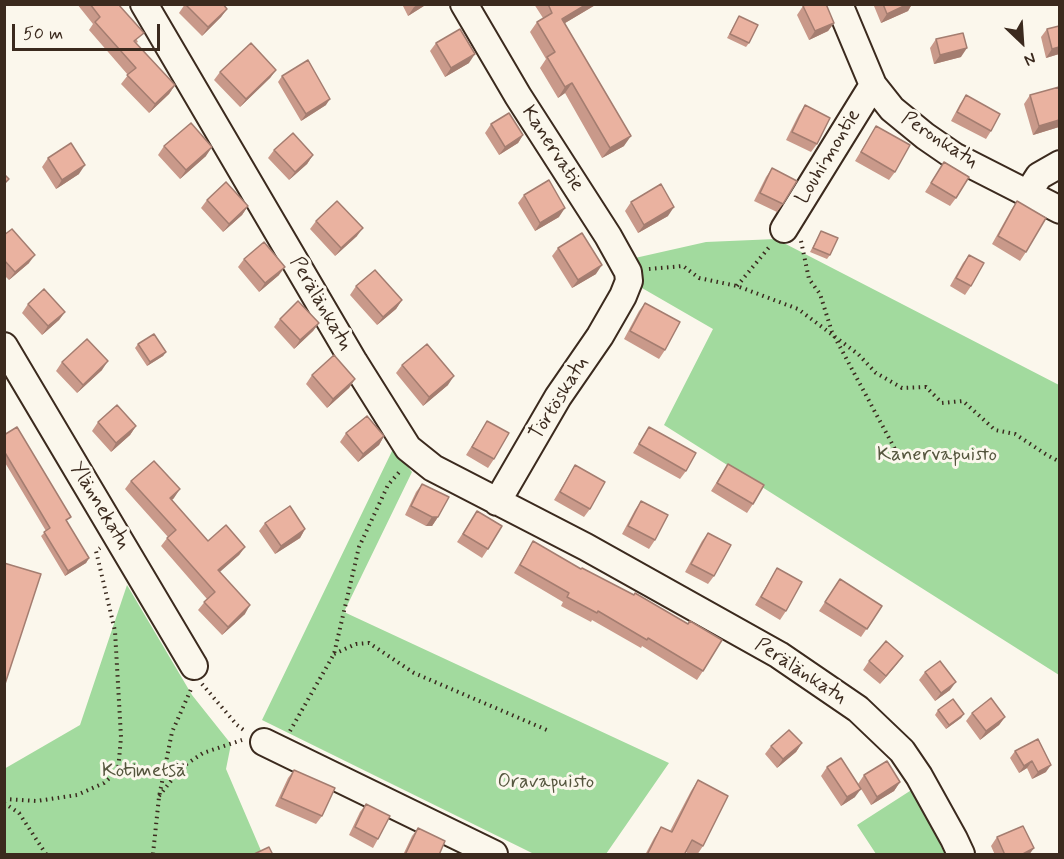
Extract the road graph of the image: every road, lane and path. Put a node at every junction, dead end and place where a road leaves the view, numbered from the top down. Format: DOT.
graph roads {
  1 [pos="144,4"];
  2 [pos="464,4"];
  3 [pos="839,4"];
  4 [pos="873,85"];
  5 [pos="1059,164"];
  6 [pos="1028,193"];
  7 [pos="1059,210"];
  8 [pos="789,221"];
  9 [pos="625,284"];
  10 [pos="737,286"];
  11 [pos="832,332"];
  12 [pos="4,346"];
  13 [pos="896,451"];
  14 [pos="416,454"];
  15 [pos="1059,462"];
  16 [pos="497,502"];
  17 [pos="106,544"];
  18 [pos="334,654"];
  19 [pos="194,666"];
  20 [pos="547,730"];
  21 [pos="266,743"];
  22 [pos="159,797"];
  23 [pos="4,801"];
  24 [pos="46,855"];
  25 [pos="153,855"];
  26 [pos="494,855"];
  27 [pos="961,855"];
  1 -- 14 [label="street, Perälänkatu"];
  2 -- 9 [label="street, Kanervatie"];
  3 -- 4 [label="street, Peronkatu"];
  4 -- 6 [label="street, Peronkatu"];
  4 -- 8 [label="street, Louhimontie"];
  5 -- 6 [label="street"];
  6 -- 7 [label="street, Peronkatu"];
  8 -- 10 [label="path"];
  8 -- 11 [label="path"];
  9 -- 10 [label="path"];
  9 -- 16 [label="street, Törtöskatu"];
  10 -- 11 [label="path"];
  11 -- 13 [label="path"];
  11 -- 15 [label="path"];
  12 -- 19 [label="street, Ylännekatu"];
  14 -- 16 [label="street, Perälänkatu"];
  14 -- 18 [label="path"];
  16 -- 27 [label="street, Perälänkatu"];
  17 -- 23 [label="path"];
  18 -- 20 [label="path"];
  18 -- 21 [label="path"];
  21 -- 22 [label="path"];
  21 -- 22 [label="path"];
  21 -- 26 [label="street"];
  22 -- 25 [label="path"];
  23 -- 24 [label="path"];
}
